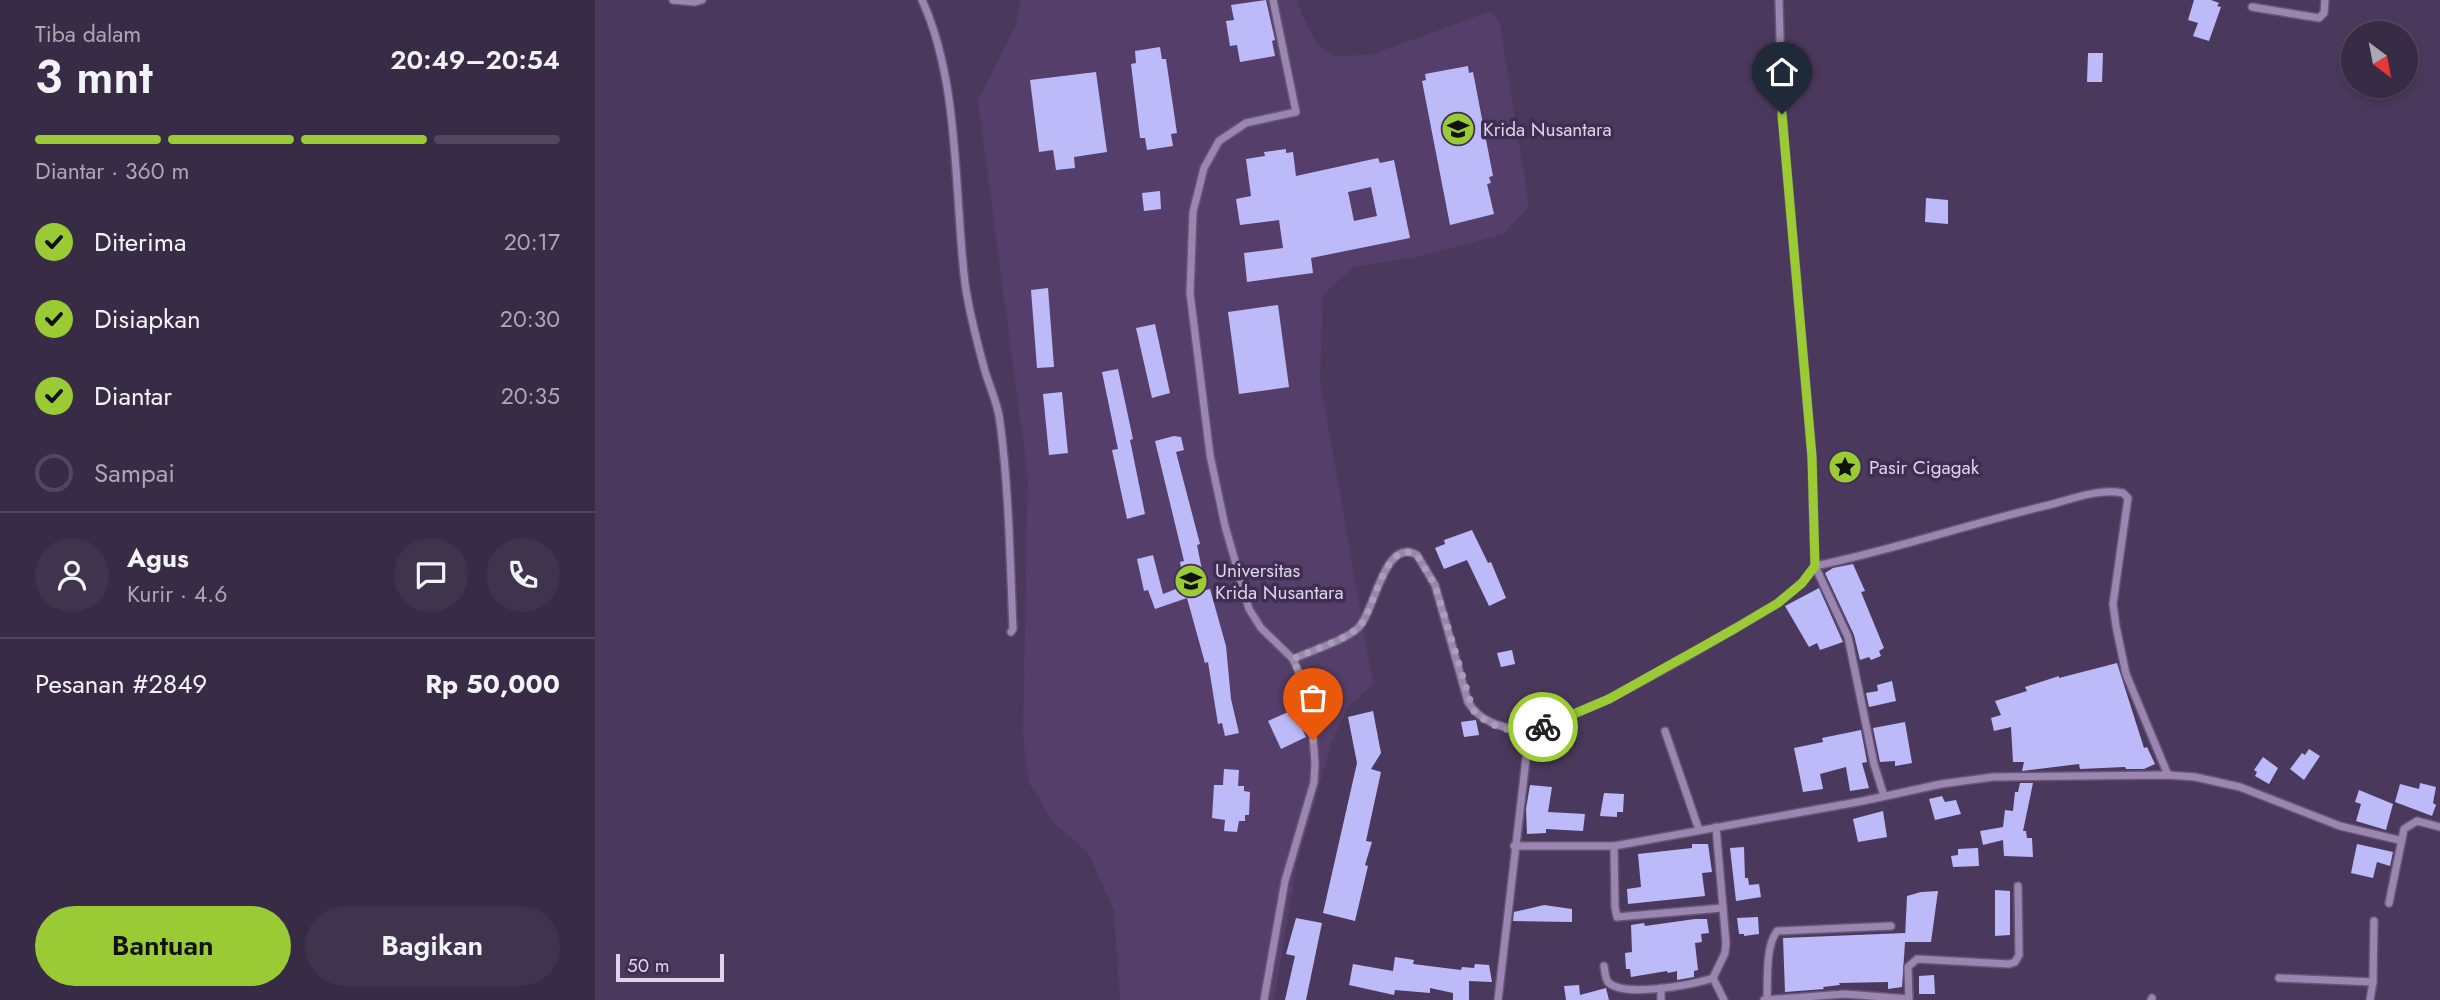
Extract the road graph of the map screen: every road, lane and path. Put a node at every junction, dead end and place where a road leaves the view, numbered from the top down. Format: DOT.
graph roads {
  1 [pos="673,0"];
  2 [pos="702,0"];
  3 [pos="922,0"];
  4 [pos="1273,0"];
  5 [pos="1779,0"];
  6 [pos="2325,0"];
  7 [pos="2252,7"];
  8 [pos="1815,566"];
  9 [pos="1011,632"];
  10 [pos="1293,659"];
  11 [pos="1665,731"];
  12 [pos="1529,733"];
  13 [pos="2168,775"];
  14 [pos="1884,796"];
  15 [pos="1716,827"];
  16 [pos="2440,827"];
  17 [pos="1699,830"];
  18 [pos="2399,840"];
  19 [pos="1514,846"];
  20 [pos="1614,846"];
  21 [pos="2018,886"];
  22 [pos="2389,902"];
  23 [pos="1722,908"];
  24 [pos="2374,921"];
  25 [pos="1891,926"];
  26 [pos="1604,966"];
  27 [pos="1713,978"];
  28 [pos="2279,978"];
  29 [pos="2373,982"];
  30 [pos="1661,988"];
  31 [pos="1840,997"];
  32 [pos="1909,999"];
  33 [pos="1264,1000"];
  34 [pos="1499,1000"];
  35 [pos="1661,1000"];
  36 [pos="1724,1000"];
  37 [pos="1766,1000"];
  38 [pos="2370,1000"];
  1 -- 2 [label="street"];
  3 -- 9 [label="street"];
  4 -- 10 [label="street"];
  5 -- 8 [label="street"];
  6 -- 7 [label="street"];
  8 -- 12 [label="street"];
  8 -- 13 [label="street"];
  8 -- 14 [label="street"];
  10 -- 12 [label="street"];
  10 -- 33 [label="street"];
  11 -- 17 [label="street"];
  12 -- 19 [label="street"];
  13 -- 14 [label="street"];
  13 -- 18 [label="street"];
  14 -- 15 [label="street"];
  15 -- 17 [label="street"];
  15 -- 23 [label="street"];
  16 -- 18 [label="street"];
  17 -- 20 [label="street"];
  18 -- 22 [label="street"];
  19 -- 20 [label="street"];
  19 -- 34 [label="street"];
  20 -- 23 [label="street"];
  21 -- 32 [label="street"];
  23 -- 27 [label="street"];
  24 -- 29 [label="street"];
  25 -- 37 [label="street"];
  26 -- 30 [label="street"];
  27 -- 30 [label="street"];
  27 -- 36 [label="street"];
  28 -- 29 [label="street"];
  29 -- 38 [label="street"];
  30 -- 35 [label="street"];
  31 -- 32 [label="street"];
  31 -- 37 [label="street"];
}
